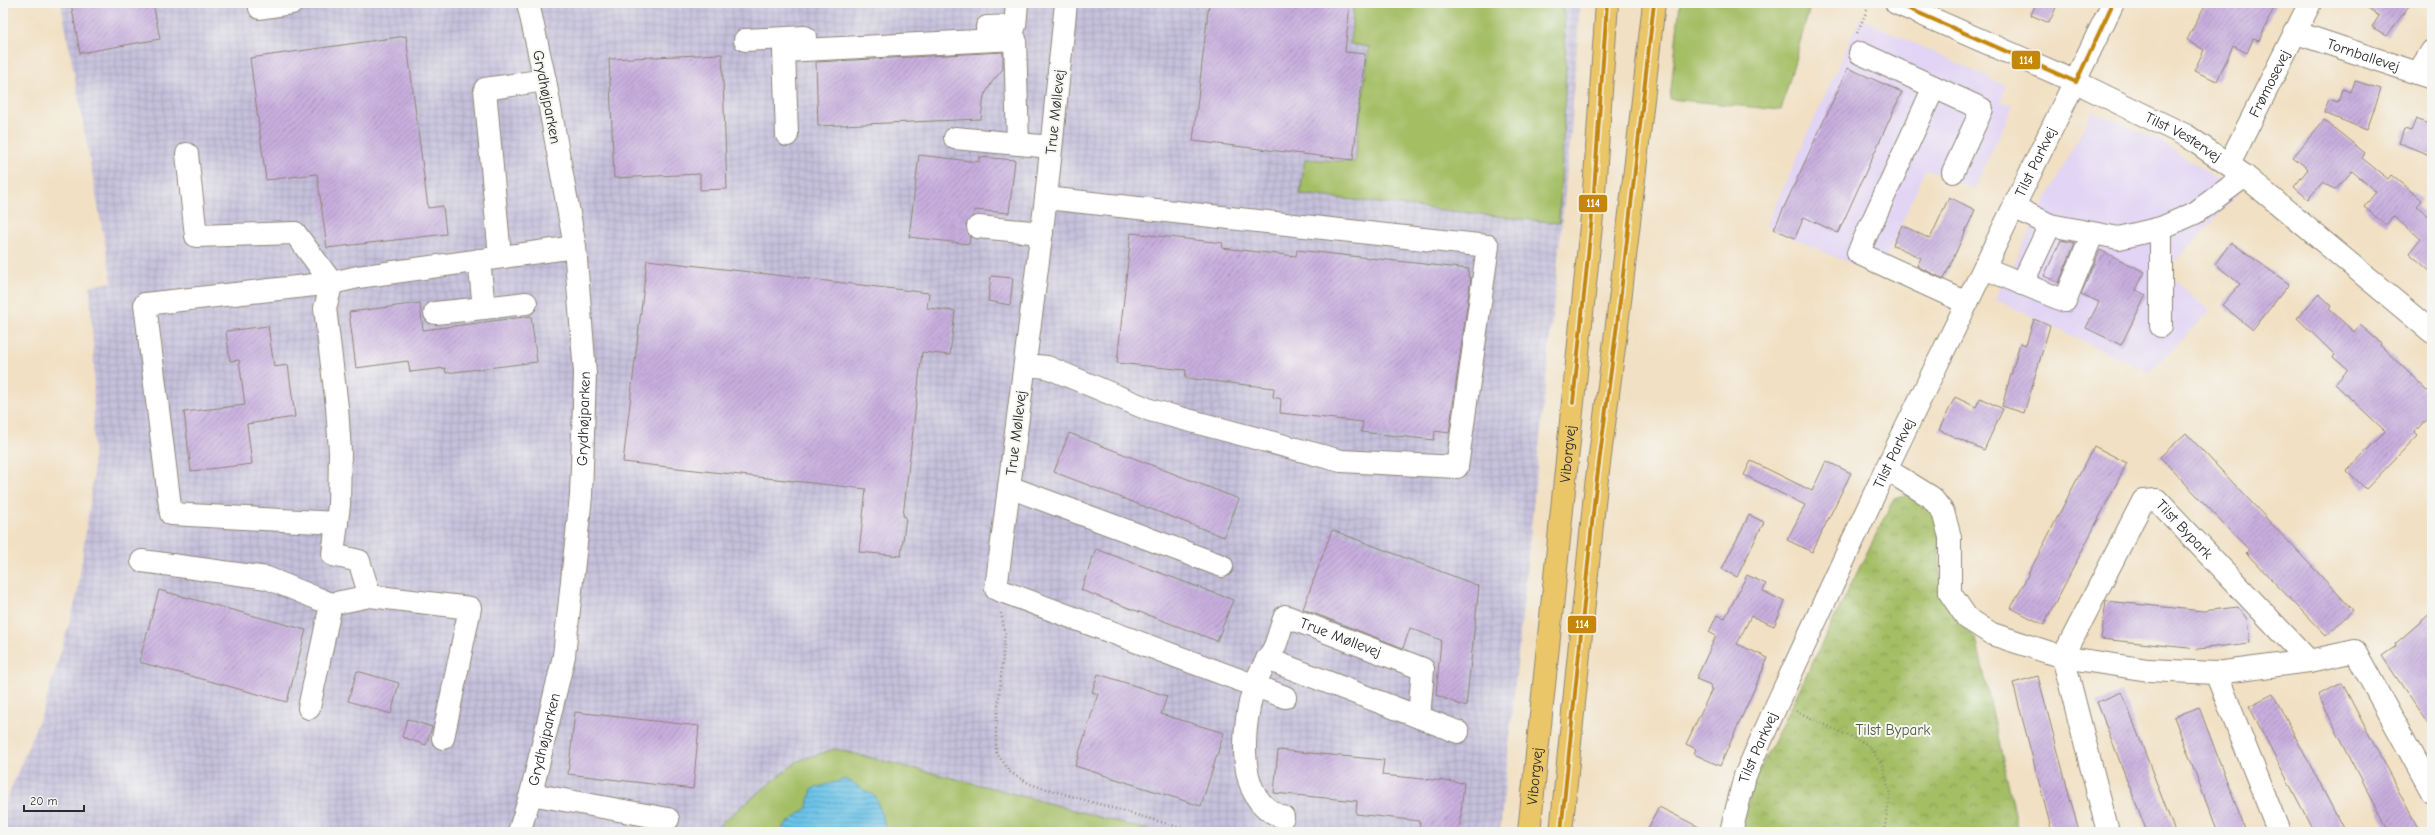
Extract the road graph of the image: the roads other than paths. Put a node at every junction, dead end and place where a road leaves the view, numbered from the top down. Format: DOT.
graph roads {
  1 [pos="292,3"];
  2 [pos="528,3"];
  3 [pos="1017,3"];
  4 [pos="1066,3"];
  5 [pos="1607,3"];
  6 [pos="1654,3"];
  7 [pos="1896,3"];
  8 [pos="2113,3"];
  9 [pos="2310,3"];
  10 [pos="260,8"];
  11 [pos="2294,32"];
  12 [pos="745,40"];
  13 [pos="2432,51"];
  14 [pos="1860,53"];
  15 [pos="2425,75"];
  16 [pos="545,80"];
  17 [pos="2076,82"];
  18 [pos="1934,87"];
  19 [pos="787,135"];
  20 [pos="954,138"];
  21 [pos="1018,144"];
  22 [pos="1051,147"];
  23 [pos="187,154"];
  24 [pos="2237,170"];
  25 [pos="1953,172"];
  26 [pos="1046,198"];
  27 [pos="2014,207"];
  28 [pos="2050,225"];
  29 [pos="978,227"];
  30 [pos="2161,228"];
  31 [pos="1042,233"];
  32 [pos="2092,235"];
  33 [pos="575,247"];
  34 [pos="489,258"];
  35 [pos="1984,268"];
  36 [pos="332,283"];
  37 [pos="2022,284"];
  38 [pos="526,303"];
  39 [pos="1967,303"];
  40 [pos="484,308"];
  41 [pos="435,313"];
  42 [pos="2161,326"];
  43 [pos="2432,332"];
  44 [pos="1025,365"];
  45 [pos="1886,469"];
  46 [pos="1009,487"];
  47 [pos="337,523"];
  48 [pos="142,561"];
  49 [pos="1222,566"];
  50 [pos="370,596"];
  51 [pos="331,604"];
  52 [pos="2063,657"];
  53 [pos="1268,659"];
  54 [pos="2309,661"];
  55 [pos="2216,673"];
  56 [pos="1254,686"];
  57 [pos="1285,697"];
  58 [pos="309,708"];
  59 [pos="1419,717"];
  60 [pos="1458,732"];
  61 [pos="443,738"];
  62 [pos="2432,792"];
  63 [pos="531,794"];
  64 [pos="1283,817"];
  65 [pos="668,819"];
  66 [pos="519,832"];
  67 [pos="1529,832"];
  68 [pos="1561,832"];
  69 [pos="1731,832"];
  70 [pos="2108,832"];
  71 [pos="2279,832"];
  1 -- 10 [label="street"];
  2 -- 16 [label="street, Grydhøjparken"];
  3 -- 12 [label="street"];
  4 -- 22 [label="street, True Møllevej"];
  5 -- 67 [label="main road, Viborgvej"];
  6 -- 68 [label="main road, Viborgvej"];
  7 -- 17 [label="street, Tilst Vestervej"];
  8 -- 17 [label="street, Tilst Parkvej"];
  9 -- 11 [label="street, Frømosevej"];
  11 -- 15 [label="street, Tornballevej"];
  11 -- 24 [label="street, Frømosevej"];
  13 -- 15 [label="street"];
  14 -- 18 [label="street"];
  16 -- 33 [label="street, Grydhøjparken"];
  16 -- 34 [label="street"];
  17 -- 24 [label="street, Tilst Vestervej"];
  17 -- 27 [label="street, Tilst Parkvej"];
  18 -- 25 [label="street"];
  18 -- 39 [label="street"];
  19 -- 21 [label="street"];
  20 -- 21 [label="street"];
  21 -- 22 [label="street"];
  22 -- 26 [label="street, True Møllevej"];
  23 -- 36 [label="street"];
  24 -- 30 [label="street"];
  24 -- 43 [label="street, Tilst Vestervej"];
  26 -- 31 [label="street, True Møllevej"];
  26 -- 44 [label="street"];
  27 -- 28 [label="street"];
  27 -- 35 [label="street, Tilst Parkvej"];
  28 -- 32 [label="street"];
  28 -- 37 [label="street"];
  29 -- 31 [label="street"];
  30 -- 32 [label="street"];
  30 -- 42 [label="street"];
  31 -- 44 [label="street, True Møllevej"];
  32 -- 37 [label="street"];
  33 -- 34 [label="street"];
  33 -- 63 [label="street, Grydhøjparken"];
  34 -- 36 [label="street"];
  34 -- 40 [label="street"];
  35 -- 37 [label="street"];
  35 -- 39 [label="street, Tilst Parkvej"];
  36 -- 47 [label="street"];
  36 -- 47 [label="street"];
  38 -- 40 [label="street"];
  39 -- 45 [label="street, Tilst Parkvej"];
  40 -- 41 [label="street"];
  44 -- 46 [label="street, True Møllevej"];
  45 -- 52 [label="street"];
  45 -- 69 [label="street, Tilst Parkvej"];
  46 -- 49 [label="street"];
  46 -- 56 [label="street, True Møllevej"];
  47 -- 50 [label="street"];
  48 -- 51 [label="street"];
  50 -- 51 [label="street"];
  50 -- 61 [label="street"];
  51 -- 58 [label="street"];
  52 -- 54 [label="street, Tilst Bypark"];
  52 -- 55 [label="street"];
  52 -- 70 [label="street"];
  53 -- 56 [label="street, True Møllevej"];
  53 -- 59 [label="street"];
  53 -- 59 [label="street, True Møllevej"];
  54 -- 55 [label="street"];
  54 -- 62 [label="street"];
  55 -- 71 [label="street"];
  56 -- 57 [label="street"];
  56 -- 64 [label="street, True Møllevej"];
  59 -- 60 [label="street"];
  63 -- 65 [label="street"];
  63 -- 66 [label="street, Grydhøjparken"];
}
